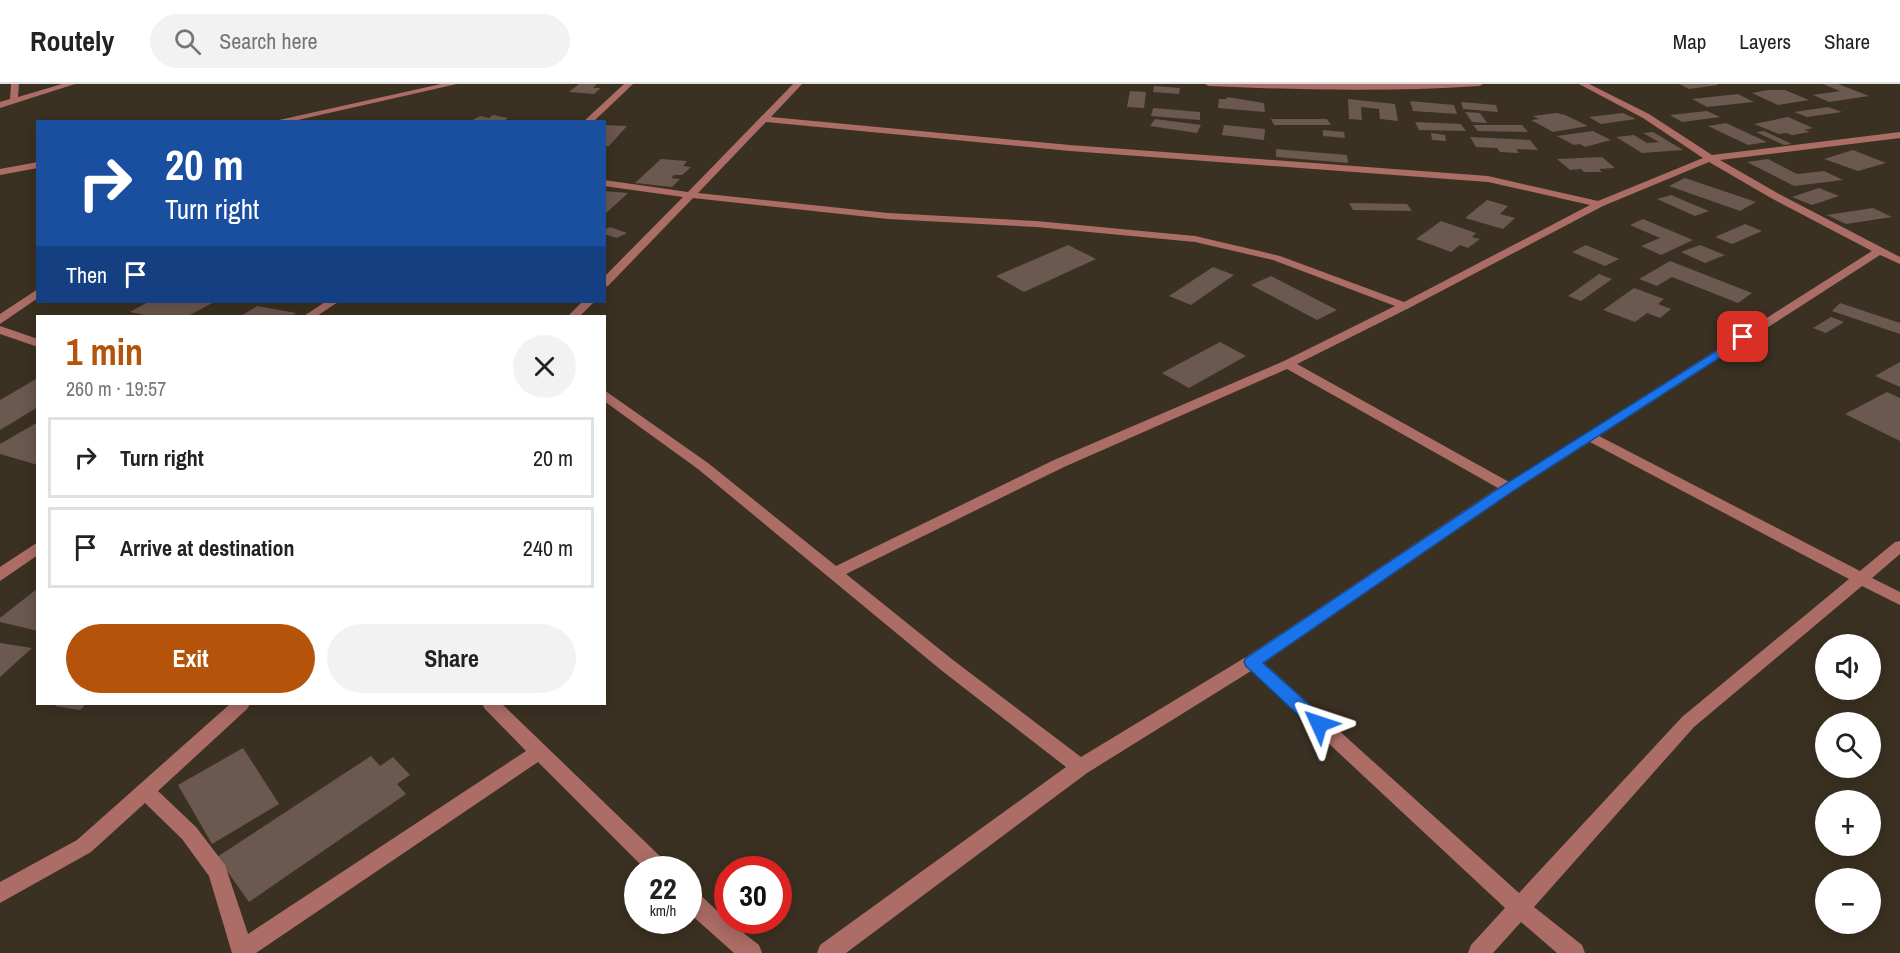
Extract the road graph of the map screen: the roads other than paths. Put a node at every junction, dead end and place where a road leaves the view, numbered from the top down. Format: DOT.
graph roads {
  1 [pos="15,84"];
  2 [pos="71,84"];
  3 [pos="453,84"];
  4 [pos="629,84"];
  5 [pos="798,84"];
  6 [pos="1209,84"];
  7 [pos="1479,84"];
  8 [pos="1583,84"];
  9 [pos="1408,86"];
  10 [pos="14,102"];
  11 [pos="0,105"];
  12 [pos="766,119"];
  13 [pos="290,120"];
  14 [pos="589,120"];
  15 [pos="1900,135"];
  16 [pos="1710,158"];
  17 [pos="36,165"];
  18 [pos="0,172"];
  19 [pos="606,183"];
  20 [pos="690,195"];
  21 [pos="1599,204"];
  22 [pos="1879,251"];
  23 [pos="1900,261"];
  24 [pos="606,282"];
  25 [pos="36,293"];
  26 [pos="330,303"];
  27 [pos="587,303"];
  28 [pos="1405,306"];
  29 [pos="311,315"];
  30 [pos="575,315"];
  31 [pos="0,320"];
  32 [pos="0,330"];
  33 [pos="36,342"];
  34 [pos="1288,364"];
  35 [pos="606,395"];
  36 [pos="1588,436"];
  37 [pos="1509,488"];
  38 [pos="1900,546"];
  39 [pos="36,548"];
  40 [pos="835,573"];
  41 [pos="0,575"];
  42 [pos="1862,579"];
  43 [pos="1900,599"];
  44 [pos="1252,662"];
  45 [pos="240,705"];
  46 [pos="492,705"];
  47 [pos="539,752"];
  48 [pos="1080,767"];
  49 [pos="145,791"];
  50 [pos="646,856"];
  51 [pos="0,894"];
  52 [pos="1521,909"];
  53 [pos="702,910"];
  54 [pos="242,951"];
  55 [pos="751,953"];
  56 [pos="828,953"];
  57 [pos="1479,953"];
  58 [pos="1574,953"];
  1 -- 10 [label="street"];
  2 -- 10 [label="street"];
  3 -- 13 [label="street"];
  4 -- 14 [label="street"];
  5 -- 12 [label="street"];
  6 -- 9 [label="street"];
  7 -- 9 [label="street"];
  8 -- 16 [label="street"];
  10 -- 11 [label="street"];
  12 -- 20 [label="street"];
  12 -- 21 [label="street"];
  15 -- 16 [label="street"];
  16 -- 21 [label="street"];
  16 -- 22 [label="street"];
  17 -- 18 [label="street"];
  19 -- 20 [label="street"];
  20 -- 24 [label="street"];
  20 -- 28 [label="street"];
  21 -- 28 [label="street"];
  22 -- 23 [label="street"];
  22 -- 36 [label="street"];
  25 -- 31 [label="street"];
  26 -- 29 [label="street"];
  27 -- 30 [label="street"];
  28 -- 34 [label="street"];
  32 -- 33 [label="street"];
  34 -- 37 [label="street"];
  34 -- 40 [label="street"];
  35 -- 40 [label="street"];
  36 -- 37 [label="street"];
  36 -- 42 [label="street"];
  37 -- 44 [label="street"];
  38 -- 42 [label="street"];
  39 -- 41 [label="street"];
  40 -- 48 [label="street"];
  42 -- 43 [label="street"];
  42 -- 52 [label="street"];
  44 -- 48 [label="street"];
  44 -- 52 [label="street"];
  45 -- 49 [label="street"];
  46 -- 47 [label="street"];
  47 -- 50 [label="street"];
  47 -- 54 [label="street"];
  48 -- 56 [label="street"];
  49 -- 51 [label="street"];
  49 -- 54 [label="street"];
  52 -- 57 [label="street"];
  52 -- 58 [label="street"];
  53 -- 55 [label="street"];
}
